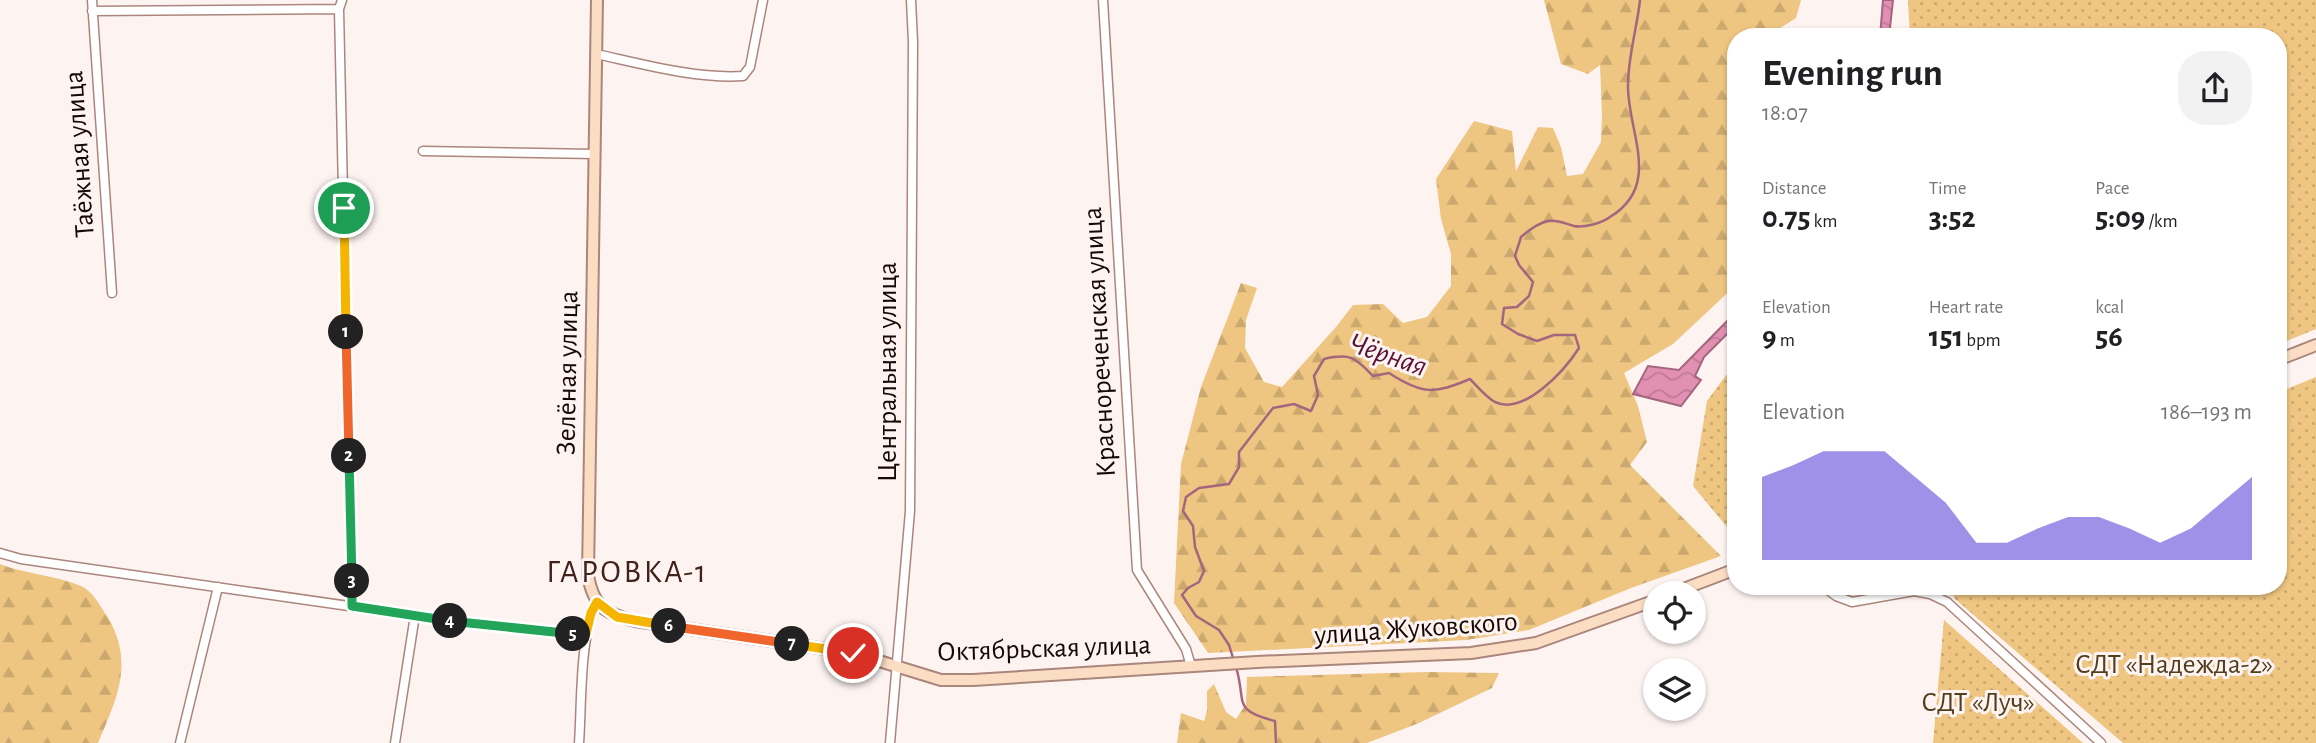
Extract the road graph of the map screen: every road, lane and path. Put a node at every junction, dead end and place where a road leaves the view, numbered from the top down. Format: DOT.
graph roads {
  1 [pos="92,0"];
  2 [pos="252,0"];
  3 [pos="597,0"];
  4 [pos="763,0"];
  5 [pos="911,0"];
  6 [pos="1103,0"];
  7 [pos="341,4"];
  8 [pos="252,10"];
  9 [pos="92,11"];
  10 [pos="596,54"];
  11 [pos="423,151"];
  12 [pos="595,153"];
  13 [pos="112,293"];
  14 [pos="2316,345"];
  15 [pos="2287,356"];
  16 [pos="0,553"];
  17 [pos="1727,572"];
  18 [pos="1704,581"];
  19 [pos="218,587"];
  20 [pos="1836,595"];
  21 [pos="1891,595"];
  22 [pos="1932,595"];
  23 [pos="597,602"];
  24 [pos="1643,605"];
  25 [pos="352,606"];
  26 [pos="415,615"];
  27 [pos="586,634"];
  28 [pos="1209,665"];
  29 [pos="1191,666"];
  30 [pos="895,667"];
  31 [pos="180,743"];
  32 [pos="395,743"];
  33 [pos="579,743"];
  34 [pos="890,743"];
  35 [pos="2101,743"];
  1 -- 9 [label="street, Таёжная улица"];
  2 -- 8 [label="street"];
  3 -- 10 [label="main road, Зелёная улица"];
  4 -- 10 [label="street"];
  5 -- 30 [label="street, Центральная улица"];
  6 -- 29 [label="street, Краснореченская улица"];
  7 -- 8 [label="street"];
  7 -- 25 [label="street"];
  8 -- 9 [label="street"];
  9 -- 13 [label="street, Таёжная улица"];
  10 -- 12 [label="main road, Зелёная улица"];
  11 -- 12 [label="street"];
  12 -- 23 [label="main road, Зелёная улица"];
  14 -- 15 [label="main road"];
  16 -- 19 [label="street"];
  17 -- 18 [label="main road"];
  19 -- 25 [label="street"];
  19 -- 31 [label="street"];
  20 -- 21 [label="street"];
  22 -- 35 [label="street"];
  23 -- 27 [label="street"];
  23 -- 30 [label="main road, Октябрьская улица"];
  24 -- 28 [label="main road, улица Жуковского"];
  25 -- 26 [label="street"];
  26 -- 27 [label="street"];
  26 -- 32 [label="street"];
  27 -- 33 [label="street"];
  28 -- 29 [label="main road, Октябрьская улица"];
  29 -- 30 [label="main road, Октябрьская улица"];
  30 -- 34 [label="street, Центральная улица"];
}
